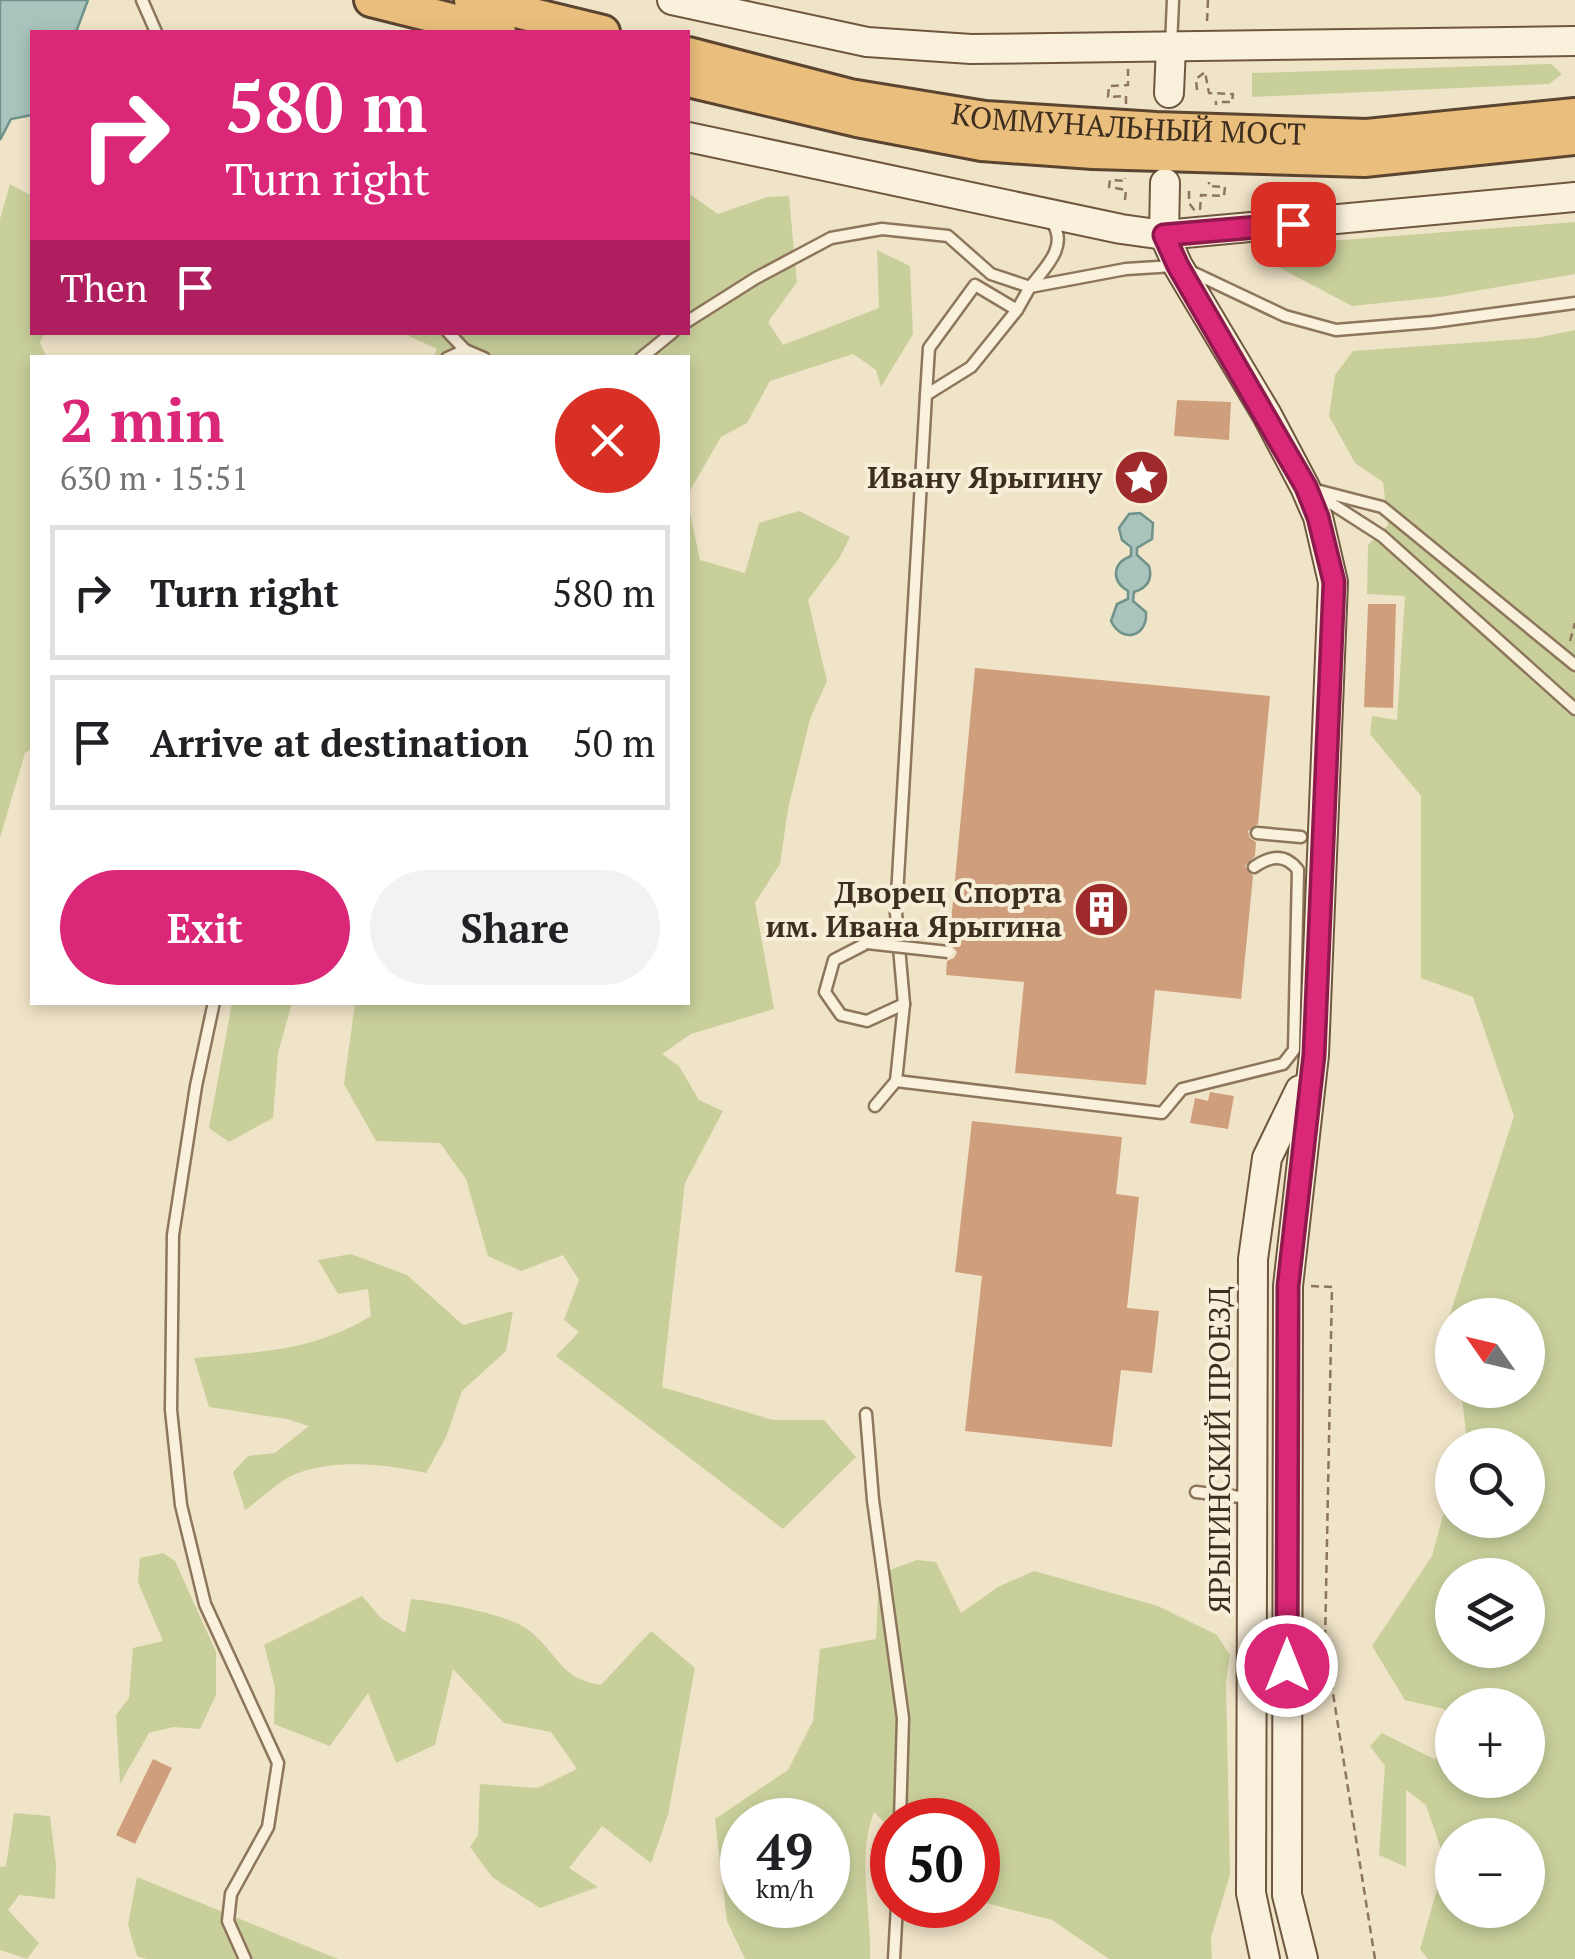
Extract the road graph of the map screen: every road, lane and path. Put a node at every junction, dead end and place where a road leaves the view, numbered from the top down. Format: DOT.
graph roads {
  1 [pos="142,0"];
  2 [pos="371,0"];
  3 [pos="672,0"];
  4 [pos="1173,0"];
  5 [pos="1208,0"];
  6 [pos="480,22"];
  7 [pos="155,30"];
  8 [pos="578,30"];
  9 [pos="1206,33"];
  10 [pos="1575,42"];
  11 [pos="1170,47"];
  12 [pos="690,55"];
  13 [pos="1128,67"];
  14 [pos="690,80"];
  15 [pos="1183,91"];
  16 [pos="1126,96"];
  17 [pos="1216,102"];
  18 [pos="1575,115"];
  19 [pos="690,137"];
  20 [pos="1575,138"];
  21 [pos="1125,181"];
  22 [pos="1177,186"];
  23 [pos="1209,186"];
  24 [pos="1575,197"];
  25 [pos="1125,200"];
  26 [pos="1189,203"];
  27 [pos="1200,203"];
  28 [pos="1045,212"];
  29 [pos="1164,235"];
  30 [pos="1178,266"];
  31 [pos="1030,287"];
  32 [pos="1575,303"];
  33 [pos="1017,310"];
  34 [pos="690,320"];
  35 [pos="451,335"];
  36 [pos="669,335"];
  37 [pos="465,350"];
  38 [pos="454,355"];
  39 [pos="477,355"];
  40 [pos="645,355"];
  41 [pos="926,395"];
  42 [pos="1306,487"];
  43 [pos="1575,623"];
  44 [pos="1570,661"];
  45 [pos="1575,709"];
  46 [pos="1257,833"];
  47 [pos="1300,837"];
  48 [pos="1254,867"];
  49 [pos="948,952"];
  50 [pos="904,1004"];
  51 [pos="213,1005"];
  52 [pos="1310,1071"];
  53 [pos="896,1081"];
  54 [pos="875,1106"];
  55 [pos="1252,1259"];
  56 [pos="1289,1273"];
  57 [pos="866,1414"];
  58 [pos="1196,1492"];
  59 [pos="1250,1498"];
  60 [pos="901,1798"];
  61 [pos="896,1928"];
  62 [pos="245,1959"];
  63 [pos="894,1959"];
  64 [pos="1265,1959"];
  65 [pos="1303,1959"];
  66 [pos="1375,1959"];
  1 -- 7 [label="lane"];
  2 -- 6 [label="highway"];
  3 -- 11 [label="main road"];
  4 -- 11 [label="lane"];
  5 -- 9 [label="path"];
  6 -- 8 [label="highway"];
  10 -- 11 [label="main road"];
  11 -- 15 [label="main road"];
  12 -- 18 [label="highway, КОММУНАЛЬНЫЙ МОСТ"];
  13 -- 16 [label="path"];
  14 -- 20 [label="highway, КОММУНАЛЬНЫЙ МОСТ"];
  15 -- 17 [label="path"];
  19 -- 28 [label="main road"];
  21 -- 25 [label="path"];
  22 -- 26 [label="path"];
  22 -- 29 [label="main road"];
  23 -- 27 [label="path"];
  24 -- 29 [label="main road"];
  28 -- 29 [label="main road"];
  28 -- 31 [label="lane"];
  29 -- 30 [label="main road, ЯРЫГИНСКИЙ ПРОЕЗД"];
  30 -- 31 [label="lane"];
  30 -- 32 [label="lane"];
  30 -- 42 [label="main road, ЯРЫГИНСКИЙ ПРОЕЗД"];
  31 -- 33 [label="lane"];
  31 -- 34 [label="lane"];
  33 -- 41 [label="lane"];
  33 -- 41 [label="lane"];
  35 -- 37 [label="lane"];
  36 -- 40 [label="lane"];
  37 -- 38 [label="lane"];
  37 -- 39 [label="lane"];
  41 -- 50 [label="lane"];
  42 -- 44 [label="lane"];
  42 -- 45 [label="lane"];
  42 -- 52 [label="main road, ЯРЫГИНСКИЙ ПРОЕЗД"];
  43 -- 44 [label="path"];
  46 -- 47 [label="lane"];
  48 -- 53 [label="lane"];
  49 -- 50 [label="lane, bridge"];
  50 -- 53 [label="lane"];
  51 -- 62 [label="lane"];
  52 -- 55 [label="main road, ЯРЫГИНСКИЙ ПРОЕЗД"];
  52 -- 56 [label="main road, ЯРЫГИНСКИЙ ПРОЕЗД"];
  53 -- 54 [label="lane"];
  55 -- 56 [label="main road"];
  55 -- 59 [label="main road, ЯРЫГИНСКИЙ ПРОЕЗД"];
  56 -- 65 [label="main road, ЯРЫГИНСКИЙ ПРОЕЗД"];
  56 -- 66 [label="path"];
  57 -- 60 [label="lane"];
  58 -- 59 [label="lane"];
  59 -- 64 [label="main road, ЯРЫГИНСКИЙ ПРОЕЗД"];
  61 -- 63 [label="lane"];
}
